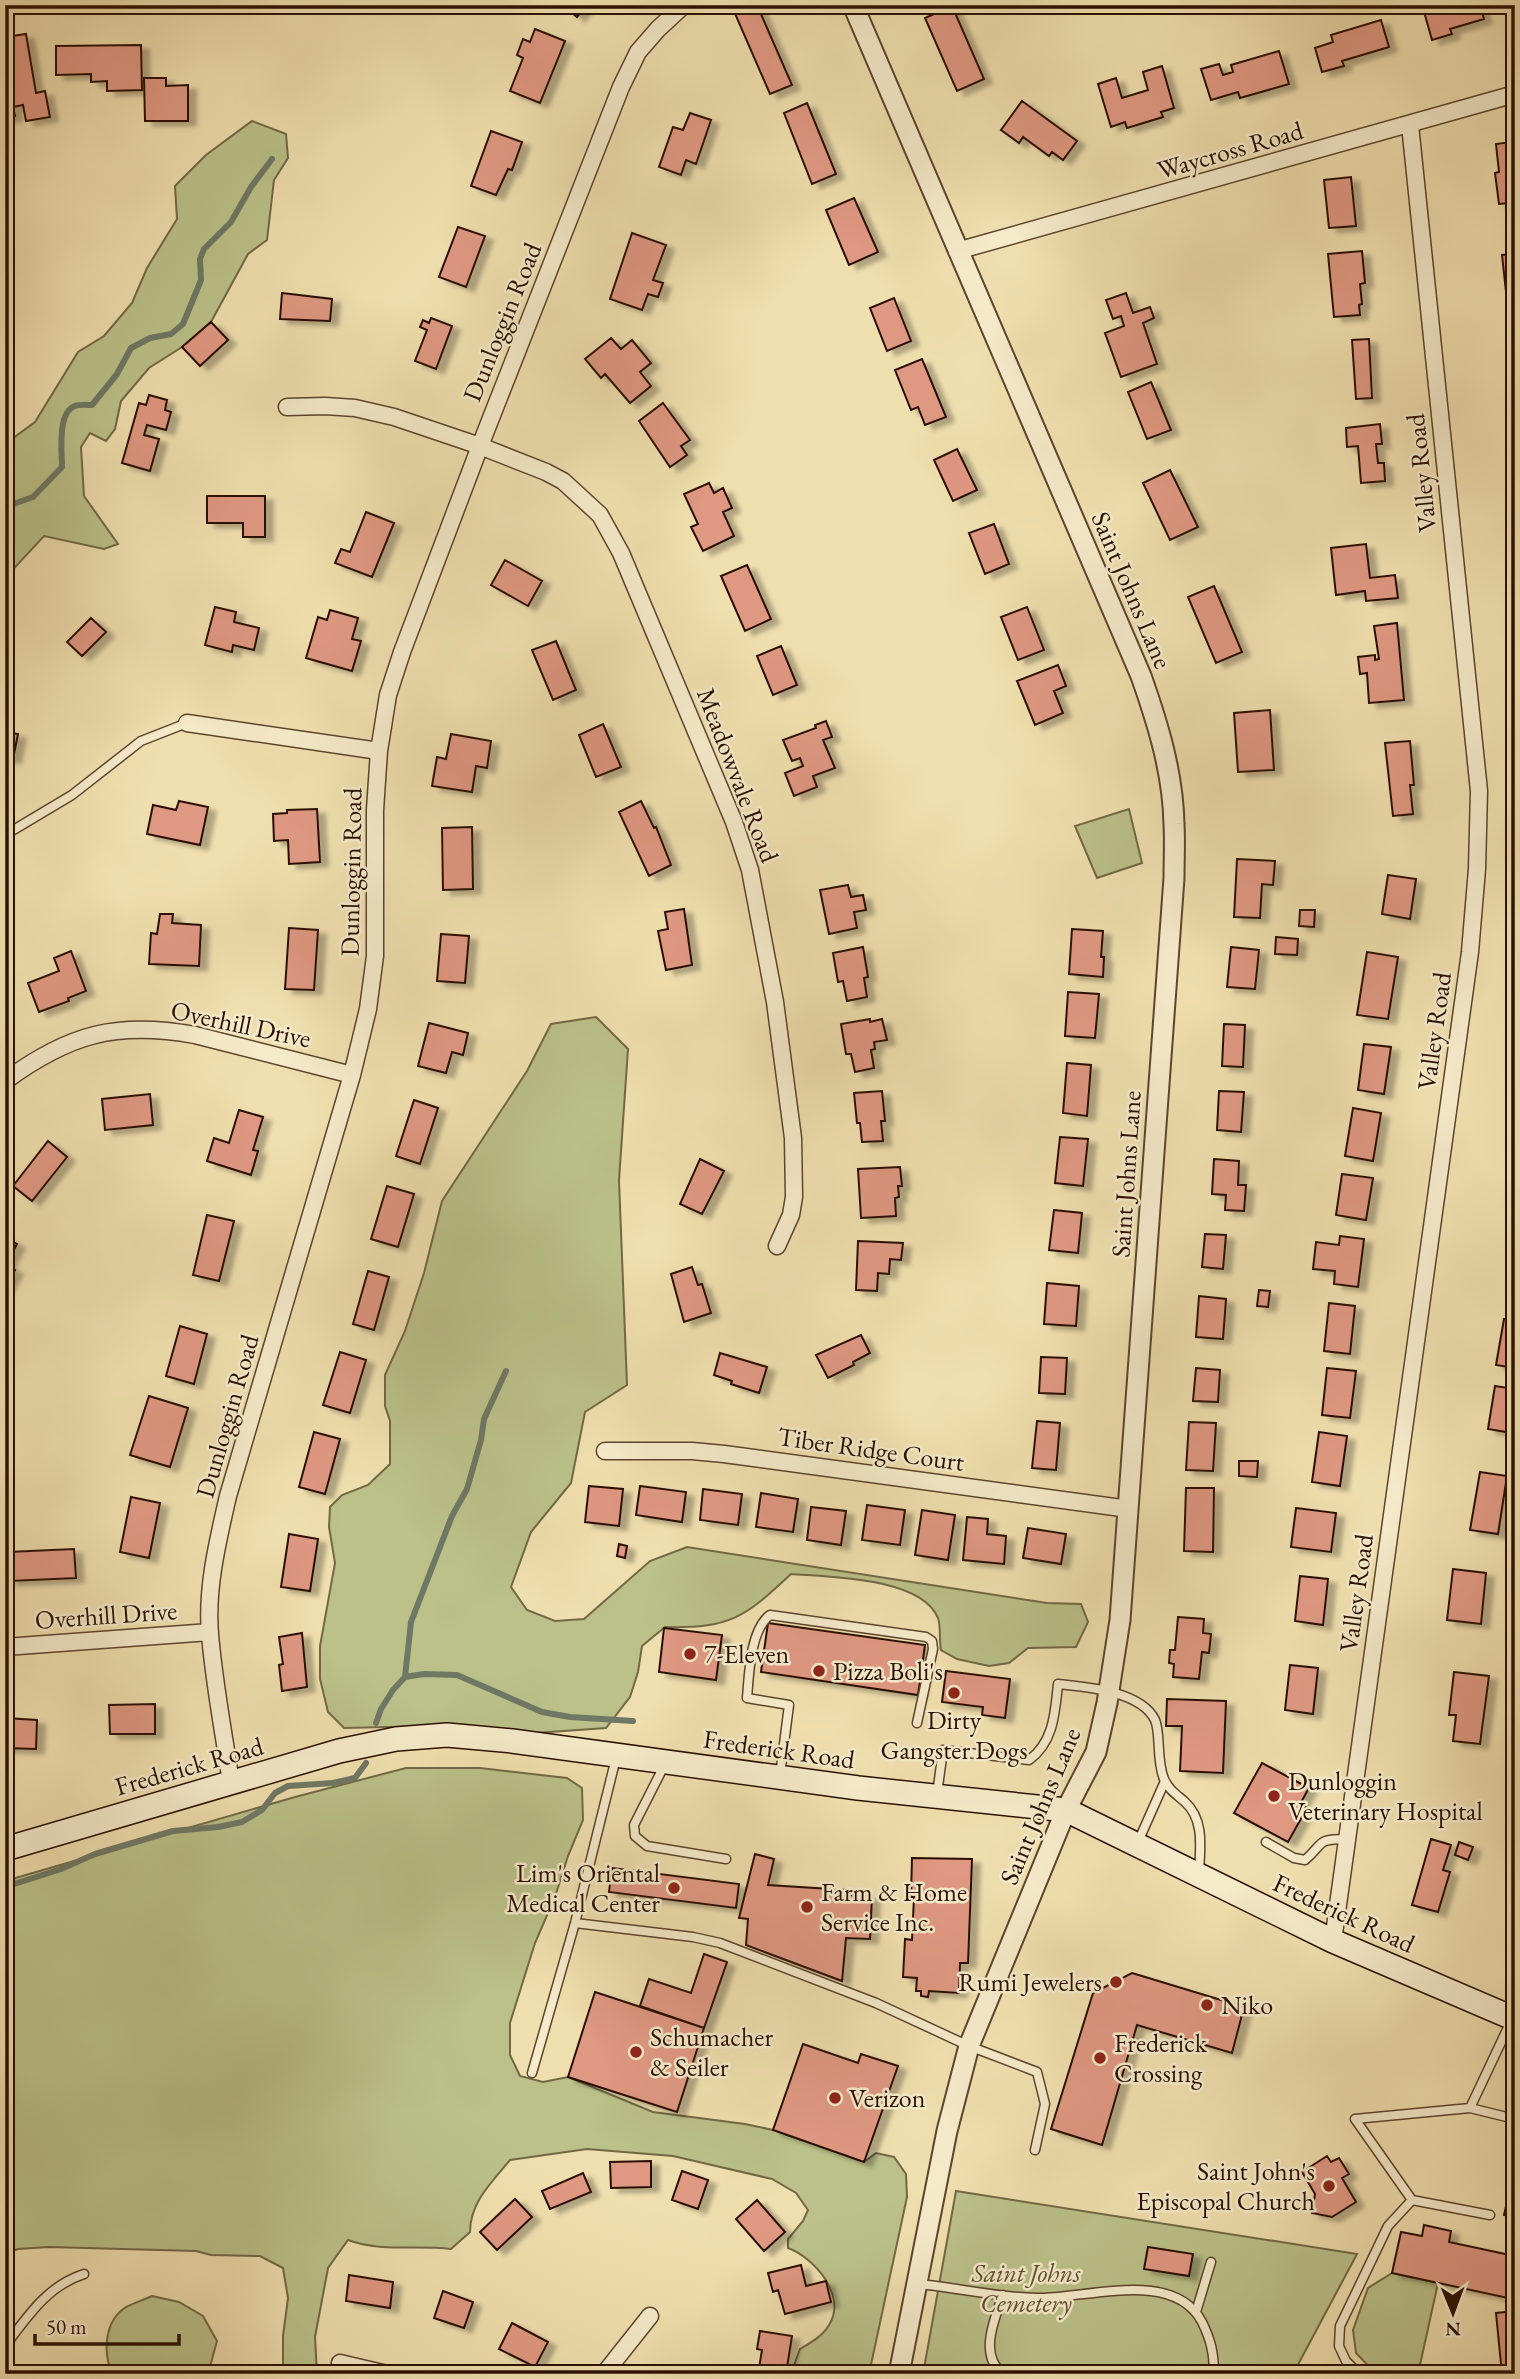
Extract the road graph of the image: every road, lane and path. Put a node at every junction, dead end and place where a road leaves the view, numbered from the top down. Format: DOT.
graph roads {
  1 [pos="684,5"];
  2 [pos="853,5"];
  3 [pos="1515,94"];
  4 [pos="1410,125"];
  5 [pos="957,251"];
  6 [pos="287,407"];
  7 [pos="480,446"];
  8 [pos="187,723"];
  9 [pos="379,751"];
  10 [pos="5,835"];
  11 [pos="352,1074"];
  12 [pos="5,1081"];
  13 [pos="777,1246"];
  14 [pos="605,1451"];
  15 [pos="1129,1509"];
  16 [pos="209,1632"];
  17 [pos="5,1647"];
  18 [pos="1109,1690"];
  19 [pos="917,1723"];
  20 [pos="616,1755"];
  21 [pos="666,1762"];
  22 [pos="779,1777"];
  23 [pos="1165,1781"];
  24 [pos="231,1783"];
  25 [pos="936,1797"];
  26 [pos="1066,1810"];
  27 [pos="1347,1839"];
  28 [pos="1266,1842"];
  29 [pos="1137,1843"];
  30 [pos="5,1849"];
  31 [pos="726,1859"];
  32 [pos="1199,1874"];
  33 [pos="575,1923"];
  34 [pos="1332,1941"];
  35 [pos="1514,2018"];
  36 [pos="969,2046"];
  37 [pos="532,2073"];
  38 [pos="1470,2108"];
  39 [pos="1515,2119"];
  40 [pos="1035,2150"];
  41 [pos="1412,2200"];
  42 [pos="1490,2216"];
  43 [pos="1211,2262"];
  44 [pos="84,2274"];
  45 [pos="915,2284"];
  46 [pos="1003,2295"];
  47 [pos="1196,2312"];
  48 [pos="650,2316"];
  49 [pos="5,2346"];
  50 [pos="340,2363"];
  51 [pos="387,2374"];
  52 [pos="604,2374"];
  53 [pos="899,2374"];
  54 [pos="1003,2374"];
  55 [pos="1214,2374"];
  56 [pos="1359,2374"];
  1 -- 7 [label="street, Dunloggin Road"];
  2 -- 5 [label="street, Saint Johns Lane"];
  3 -- 4 [label="street, Waycross Road"];
  4 -- 5 [label="street, Waycross Road"];
  4 -- 27 [label="street, Valley Road"];
  5 -- 15 [label="street, Saint Johns Lane"];
  6 -- 7 [label="street, Meadowvale Road"];
  7 -- 9 [label="street, Dunloggin Road"];
  7 -- 13 [label="street, Meadowvale Road"];
  8 -- 9 [label="street"];
  8 -- 10 [label="lane"];
  9 -- 11 [label="street, Dunloggin Road"];
  11 -- 12 [label="street, Overhill Drive"];
  11 -- 16 [label="street, Dunloggin Road"];
  14 -- 15 [label="street, Tiber Ridge Court"];
  15 -- 18 [label="street, Saint Johns Lane"];
  16 -- 17 [label="street, Overhill Drive"];
  16 -- 24 [label="street, Dunloggin Road"];
  18 -- 23 [label="lane"];
  18 -- 25 [label="lane"];
  18 -- 26 [label="street, Saint Johns Lane"];
  19 -- 22 [label="lane"];
  20 -- 21 [label="main road, Frederick Road"];
  20 -- 24 [label="main road, Frederick Road"];
  20 -- 33 [label="lane"];
  21 -- 22 [label="main road, Frederick Road"];
  21 -- 31 [label="lane"];
  22 -- 25 [label="main road, Frederick Road"];
  23 -- 29 [label="lane"];
  23 -- 32 [label="lane"];
  24 -- 30 [label="main road, Frederick Road"];
  25 -- 26 [label="main road, Frederick Road"];
  26 -- 29 [label="main road, Frederick Road"];
  26 -- 36 [label="street, Saint Johns Lane"];
  27 -- 28 [label="lane"];
  27 -- 34 [label="street, Valley Road"];
  29 -- 32 [label="main road, Frederick Road"];
  32 -- 34 [label="main road, Frederick Road"];
  33 -- 36 [label="lane"];
  33 -- 37 [label="lane"];
  34 -- 35 [label="main road, Frederick Road"];
  35 -- 38 [label="lane"];
  36 -- 40 [label="lane"];
  36 -- 45 [label="street, Saint Johns Lane"];
  38 -- 39 [label="lane"];
  38 -- 41 [label="lane"];
  41 -- 42 [label="lane"];
  41 -- 56 [label="lane"];
  43 -- 47 [label="lane"];
  44 -- 49 [label="lane"];
  45 -- 46 [label="lane"];
  45 -- 53 [label="street, Saint Johns Lane"];
  46 -- 47 [label="lane"];
  46 -- 54 [label="lane"];
  47 -- 55 [label="lane"];
  48 -- 52 [label="street"];
  50 -- 51 [label="street"];
}
